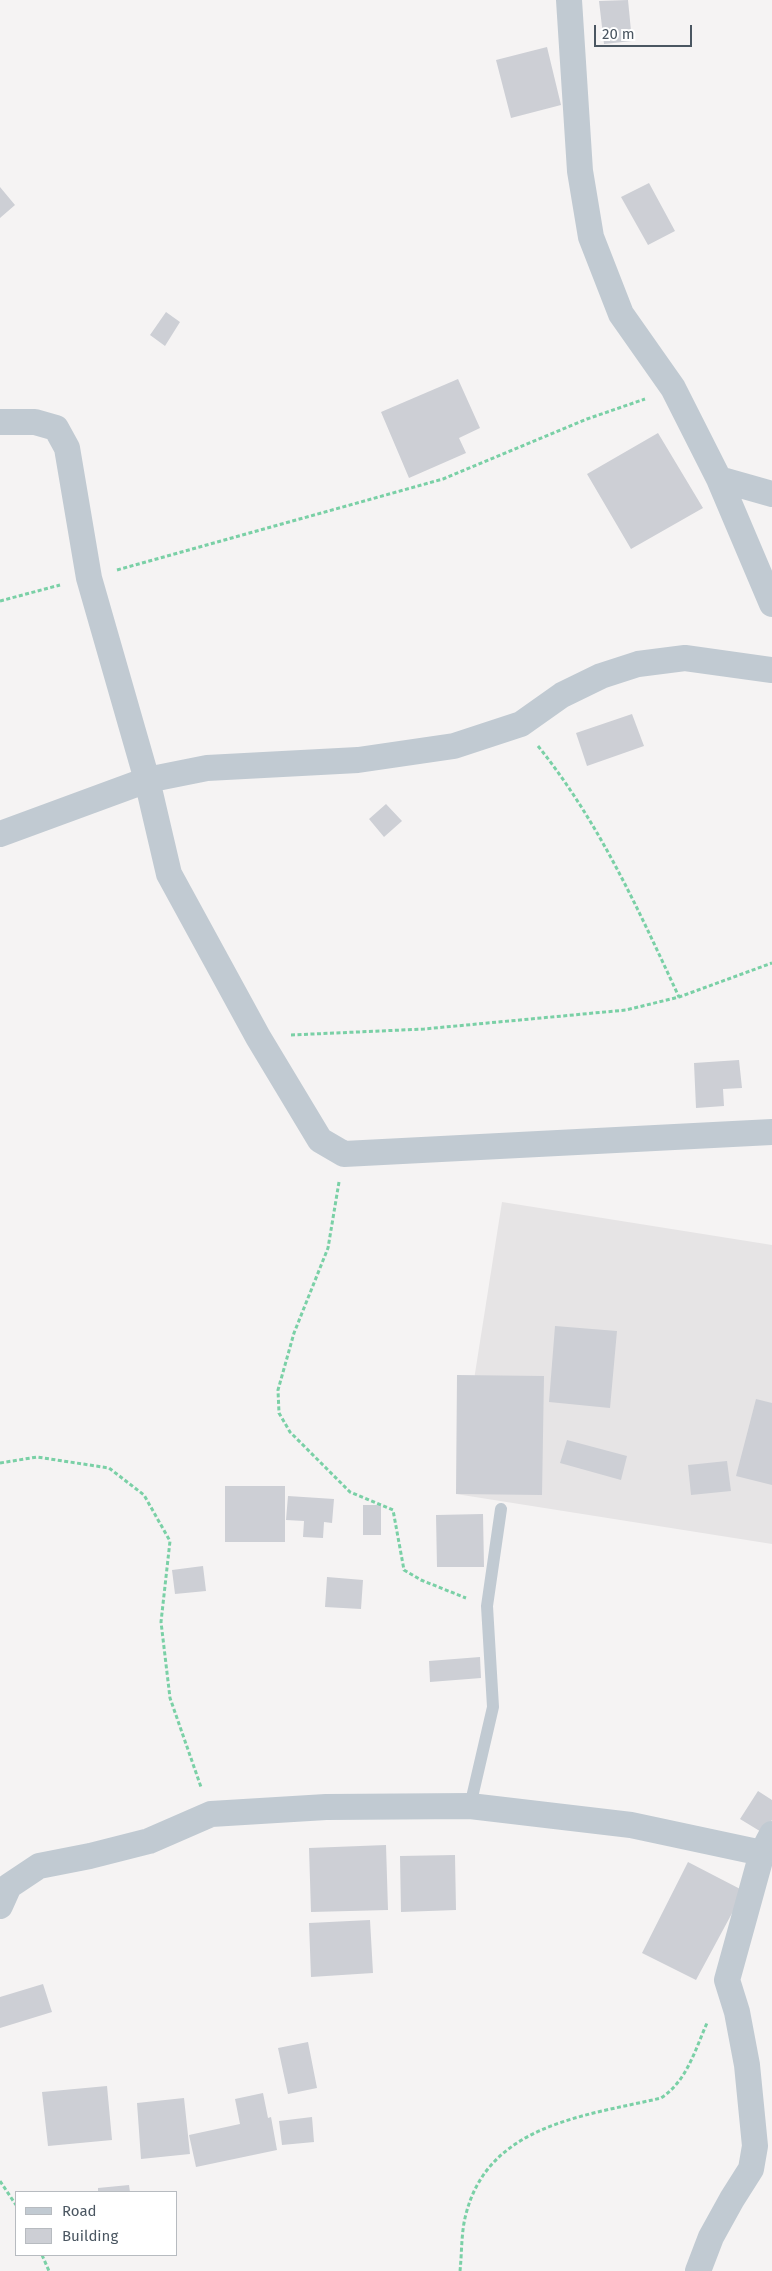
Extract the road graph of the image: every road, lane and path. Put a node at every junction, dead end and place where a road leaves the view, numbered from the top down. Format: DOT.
graph roads {
  1 [pos="569,0"];
  2 [pos="673,388"];
  3 [pos="0,422"];
  4 [pos="719,479"];
  5 [pos="772,494"];
  6 [pos="89,578"];
  7 [pos="0,601"];
  8 [pos="772,604"];
  9 [pos="772,670"];
  10 [pos="521,724"];
  11 [pos="147,780"];
  12 [pos="0,834"];
  13 [pos="772,963"];
  14 [pos="679,997"];
  15 [pos="258,1037"];
  16 [pos="772,1132"];
  17 [pos="344,1154"];
  18 [pos="0,1463"];
  19 [pos="501,1509"];
  20 [pos="487,1606"];
  21 [pos="470,1806"];
  22 [pos="211,1814"];
  23 [pos="767,1844"];
  24 [pos="0,1906"];
  25 [pos="728,1980"];
  26 [pos="0,2181"];
  27 [pos="15,2204"];
  28 [pos="42,2256"];
  29 [pos="48,2271"];
  30 [pos="460,2271"];
  31 [pos="698,2271"];
  1 -- 2 [label="street"];
  2 -- 4 [label="street"];
  2 -- 6 [label="path"];
  3 -- 6 [label="street"];
  4 -- 5 [label="street"];
  4 -- 8 [label="street"];
  6 -- 7 [label="path"];
  6 -- 11 [label="street"];
  9 -- 10 [label="street"];
  10 -- 11 [label="street"];
  10 -- 14 [label="path"];
  11 -- 12 [label="street"];
  11 -- 15 [label="street"];
  13 -- 14 [label="path"];
  14 -- 15 [label="path"];
  15 -- 17 [label="street"];
  16 -- 17 [label="street"];
  17 -- 20 [label="path"];
  18 -- 22 [label="path"];
  19 -- 20 [label="lane"];
  20 -- 21 [label="lane"];
  21 -- 22 [label="street"];
  21 -- 23 [label="street"];
  22 -- 24 [label="street"];
  23 -- 25 [label="street"];
  25 -- 30 [label="path"];
  25 -- 31 [label="street"];
  26 -- 27 [label="path"];
  28 -- 29 [label="path"];
}
